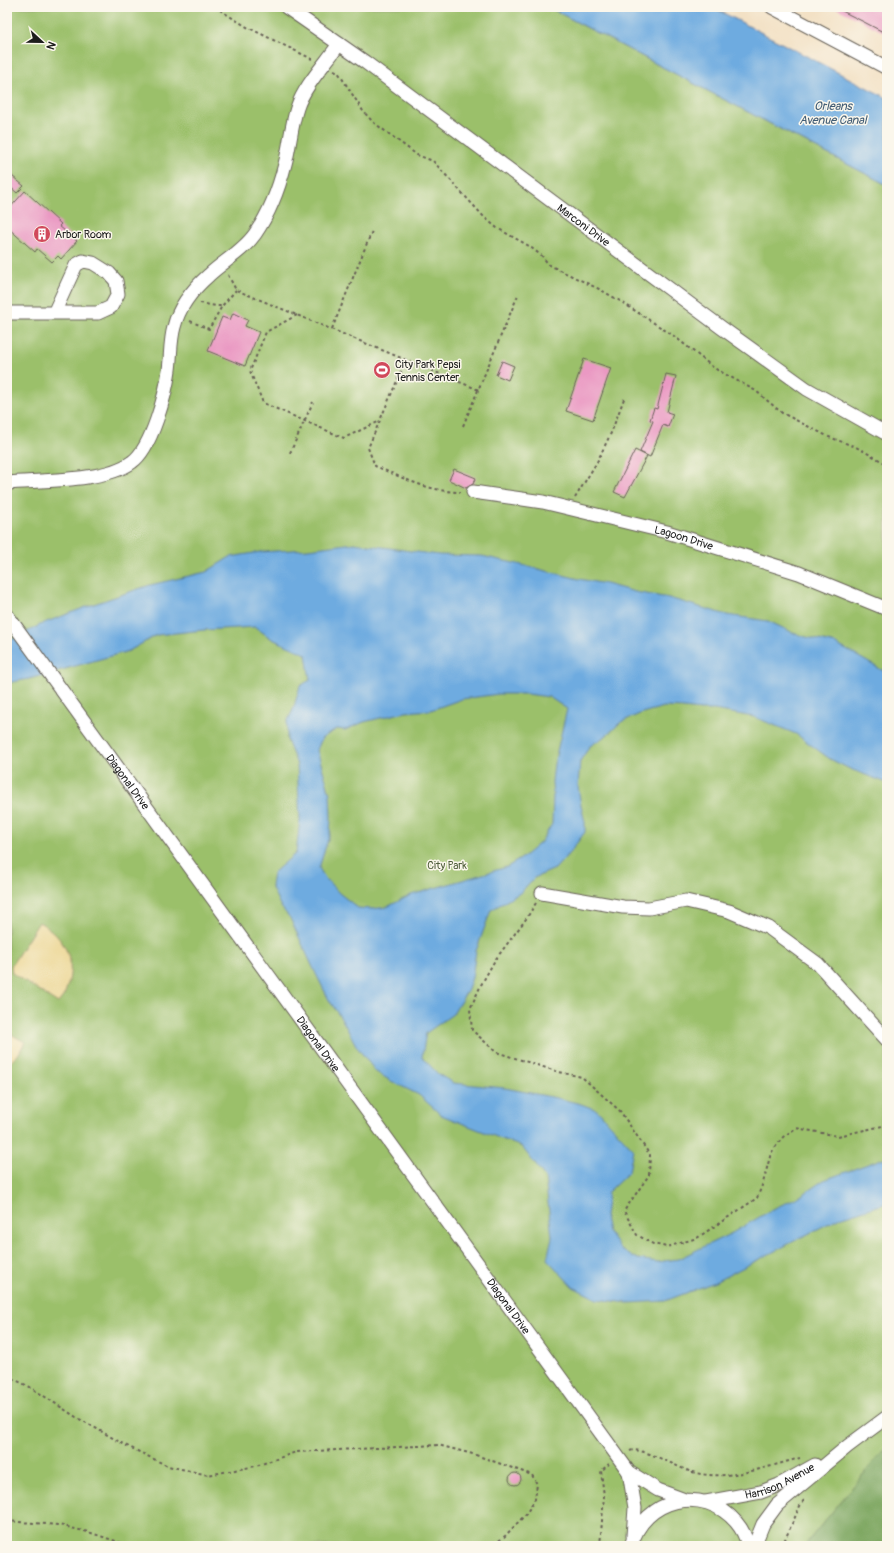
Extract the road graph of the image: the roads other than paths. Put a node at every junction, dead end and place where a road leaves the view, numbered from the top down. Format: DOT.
graph roads {
  1 [pos="286,7"];
  2 [pos="772,7"];
  3 [pos="339,44"];
  4 [pos="887,68"];
  5 [pos="7,312"];
  6 [pos="54,313"];
  7 [pos="887,434"];
  8 [pos="7,483"];
  9 [pos="473,492"];
  10 [pos="887,609"];
  11 [pos="10,619"];
  12 [pos="542,893"];
  13 [pos="887,1040"];
  14 [pos="887,1417"];
  15 [pos="848,1446"];
  16 [pos="629,1472"];
  17 [pos="685,1500"];
  18 [pos="705,1502"];
  19 [pos="632,1543"];
  20 [pos="748,1546"];
  21 [pos="754,1546"];
  1 -- 3 [label="street, Marconi Drive"];
  2 -- 4 [label="street"];
  3 -- 7 [label="street, Marconi Drive"];
  3 -- 8 [label="street"];
  5 -- 6 [label="street"];
  6 -- 6 [label="street"];
  9 -- 10 [label="street, Lagoon Drive"];
  11 -- 16 [label="street, Diagonal Drive"];
  12 -- 13 [label="street"];
  14 -- 15 [label="street, Harrison Avenue"];
  15 -- 18 [label="street, Harrison Avenue"];
  15 -- 21 [label="street, Harrison Avenue"];
  16 -- 17 [label="street, Diagonal Drive"];
  16 -- 19 [label="street, Diagonal Drive"];
  17 -- 18 [label="street, Harrison Avenue"];
  17 -- 19 [label="street, Harrison Avenue"];
  18 -- 20 [label="street, Harrison Avenue"];
}
